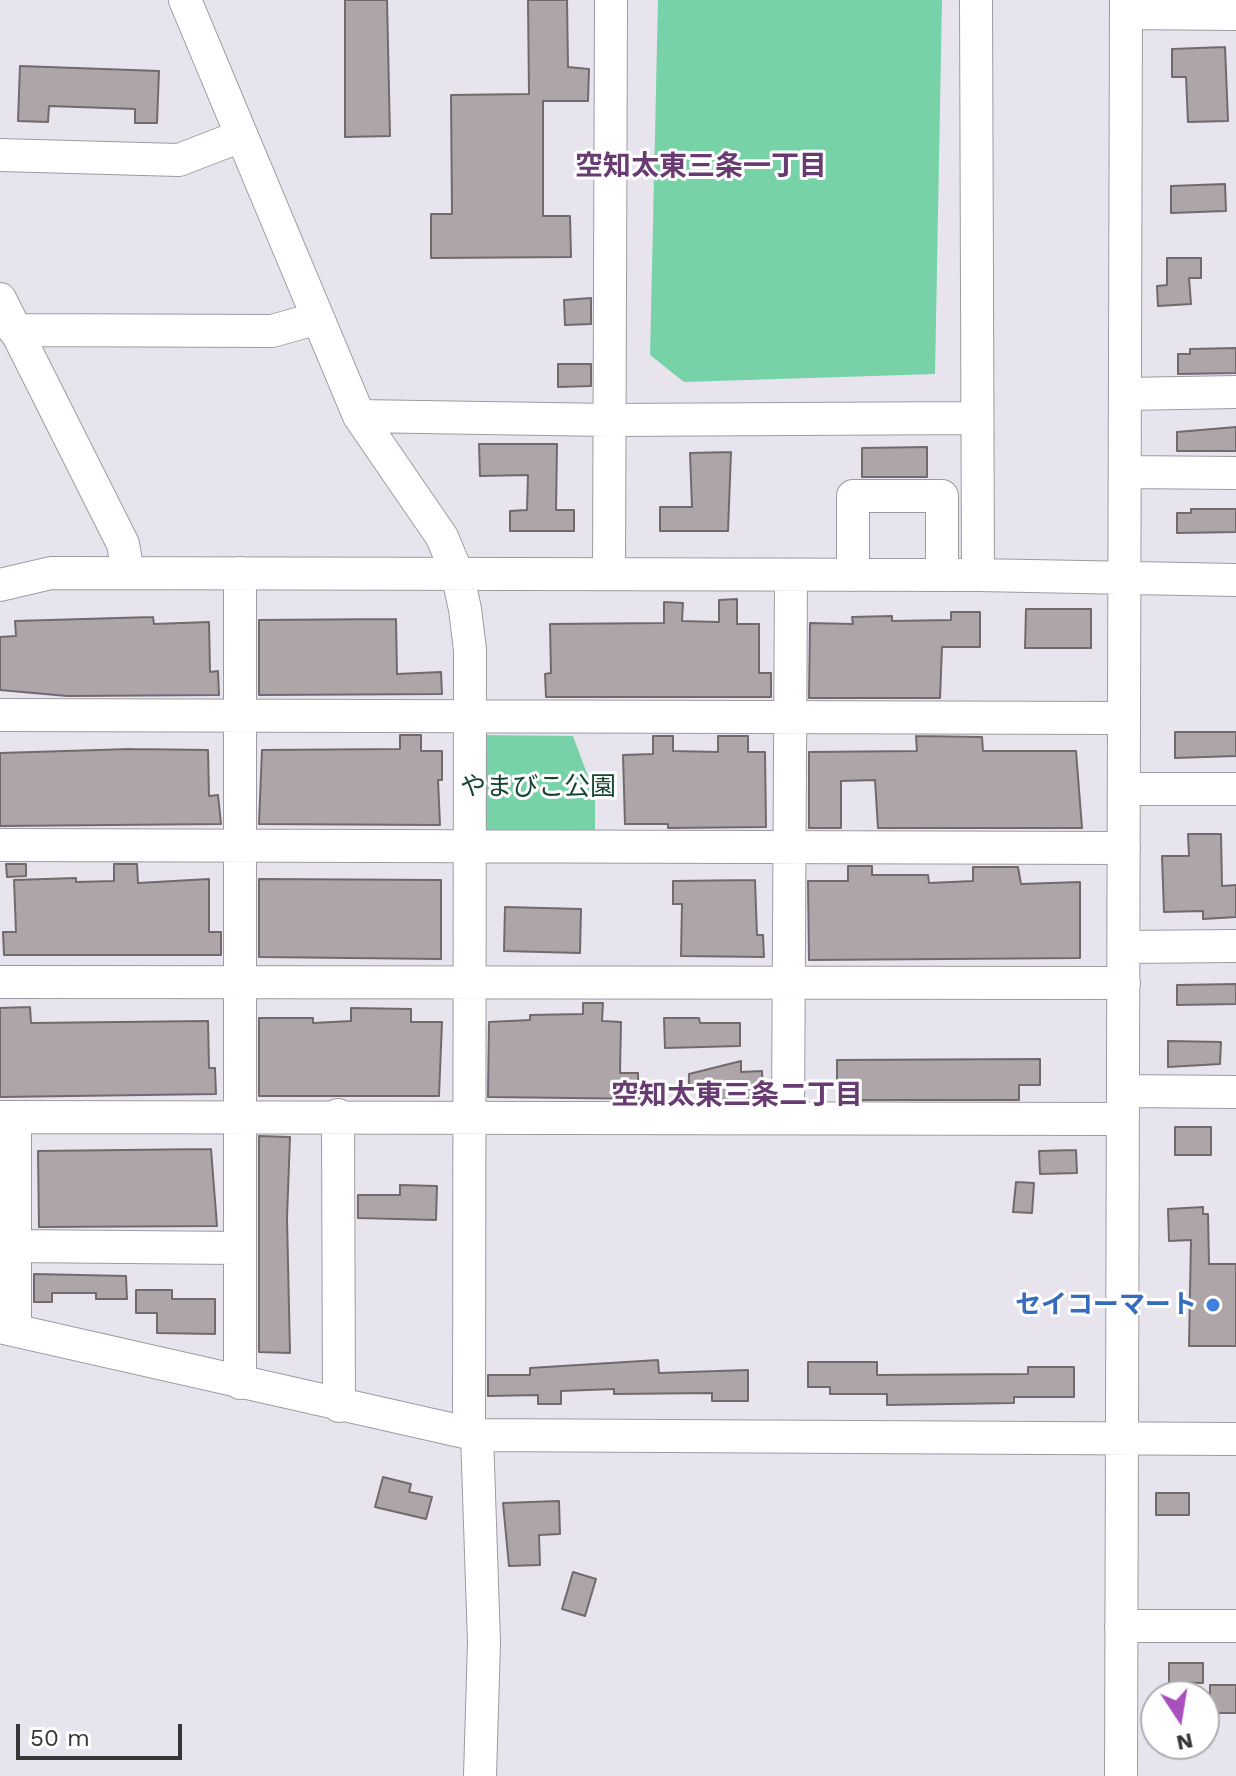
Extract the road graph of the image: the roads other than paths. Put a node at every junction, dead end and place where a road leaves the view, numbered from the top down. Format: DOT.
graph roads {
  1 [pos="185,0"];
  2 [pos="611,0"];
  3 [pos="976,0"];
  4 [pos="1126,7"];
  5 [pos="1236,14"];
  6 [pos="241,136"];
  7 [pos="0,155"];
  8 [pos="0,299"];
  9 [pos="315,319"];
  10 [pos="14,330"];
  11 [pos="1236,392"];
  12 [pos="1126,394"];
  13 [pos="359,416"];
  14 [pos="975,418"];
  15 [pos="609,420"];
  16 [pos="1126,472"];
  17 [pos="1236,473"];
  18 [pos="128,573"];
  19 [pos="240,573"];
  20 [pos="457,573"];
  21 [pos="609,574"];
  22 [pos="791,575"];
  23 [pos="853,575"];
  24 [pos="942,575"];
  25 [pos="978,575"];
  26 [pos="1126,579"];
  27 [pos="1236,580"];
  28 [pos="0,585"];
  29 [pos="0,715"];
  30 [pos="240,715"];
  31 [pos="788,717"];
  32 [pos="468,718"];
  33 [pos="1124,718"];
  34 [pos="1124,789"];
  35 [pos="1236,789"];
  36 [pos="0,845"];
  37 [pos="239,847"];
  38 [pos="469,847"];
  39 [pos="788,848"];
  40 [pos="1124,848"];
  41 [pos="1236,946"];
  42 [pos="1124,947"];
  43 [pos="239,981"];
  44 [pos="0,982"];
  45 [pos="468,982"];
  46 [pos="789,982"];
  47 [pos="1124,983"];
  48 [pos="1236,1092"];
  49 [pos="1124,1105"];
  50 [pos="238,1115"];
  51 [pos="338,1115"];
  52 [pos="469,1115"];
  53 [pos="788,1116"];
  54 [pos="8,1117"];
  55 [pos="14,1246"];
  56 [pos="239,1248"];
  57 [pos="7,1328"];
  58 [pos="240,1383"];
  59 [pos="339,1406"];
  60 [pos="473,1434"];
  61 [pos="1123,1439"];
  62 [pos="1236,1439"];
  63 [pos="1121,1626"];
  64 [pos="1236,1626"];
  65 [pos="480,1776"];
  66 [pos="1121,1776"];
  1 -- 6 [label="street"];
  2 -- 15 [label="street"];
  3 -- 14 [label="street"];
  4 -- 5 [label="street"];
  4 -- 12 [label="street"];
  6 -- 7 [label="street"];
  6 -- 9 [label="street"];
  8 -- 10 [label="street"];
  9 -- 10 [label="street"];
  9 -- 13 [label="street"];
  10 -- 18 [label="street"];
  11 -- 12 [label="street"];
  12 -- 16 [label="street"];
  13 -- 15 [label="street"];
  13 -- 20 [label="street"];
  14 -- 15 [label="street"];
  14 -- 25 [label="street"];
  15 -- 21 [label="street"];
  16 -- 17 [label="street"];
  16 -- 26 [label="street"];
  18 -- 19 [label="street"];
  18 -- 28 [label="street"];
  19 -- 20 [label="street"];
  19 -- 30 [label="street"];
  20 -- 21 [label="street"];
  20 -- 32 [label="street"];
  21 -- 22 [label="street"];
  22 -- 23 [label="street"];
  22 -- 31 [label="street"];
  23 -- 24 [label="street"];
  23 -- 24 [label="street"];
  24 -- 25 [label="street"];
  25 -- 26 [label="street"];
  26 -- 27 [label="street"];
  26 -- 33 [label="street"];
  29 -- 30 [label="street"];
  30 -- 32 [label="street"];
  30 -- 37 [label="street"];
  31 -- 32 [label="street"];
  31 -- 33 [label="street"];
  31 -- 39 [label="street"];
  32 -- 38 [label="street"];
  33 -- 34 [label="street"];
  34 -- 35 [label="street"];
  34 -- 40 [label="street"];
  36 -- 37 [label="street"];
  37 -- 38 [label="street"];
  37 -- 43 [label="street"];
  38 -- 39 [label="street"];
  38 -- 45 [label="street"];
  39 -- 40 [label="street"];
  39 -- 46 [label="street"];
  40 -- 42 [label="street"];
  41 -- 42 [label="street"];
  42 -- 47 [label="street"];
  43 -- 44 [label="street"];
  43 -- 45 [label="street"];
  43 -- 50 [label="street"];
  45 -- 46 [label="street"];
  45 -- 52 [label="street"];
  46 -- 47 [label="street"];
  46 -- 53 [label="street"];
  47 -- 49 [label="street"];
  48 -- 49 [label="street"];
  49 -- 53 [label="street"];
  49 -- 61 [label="street"];
  50 -- 51 [label="street"];
  50 -- 54 [label="street"];
  50 -- 56 [label="street"];
  51 -- 52 [label="street"];
  51 -- 59 [label="street"];
  52 -- 53 [label="street"];
  52 -- 60 [label="street"];
  54 -- 55 [label="street"];
  55 -- 56 [label="street"];
  55 -- 57 [label="street"];
  56 -- 58 [label="street"];
  57 -- 58 [label="street"];
  58 -- 59 [label="street"];
  59 -- 60 [label="street"];
  60 -- 61 [label="street"];
  60 -- 65 [label="street"];
  61 -- 62 [label="street"];
  61 -- 63 [label="street"];
  63 -- 64 [label="street"];
  63 -- 66 [label="street"];
}
